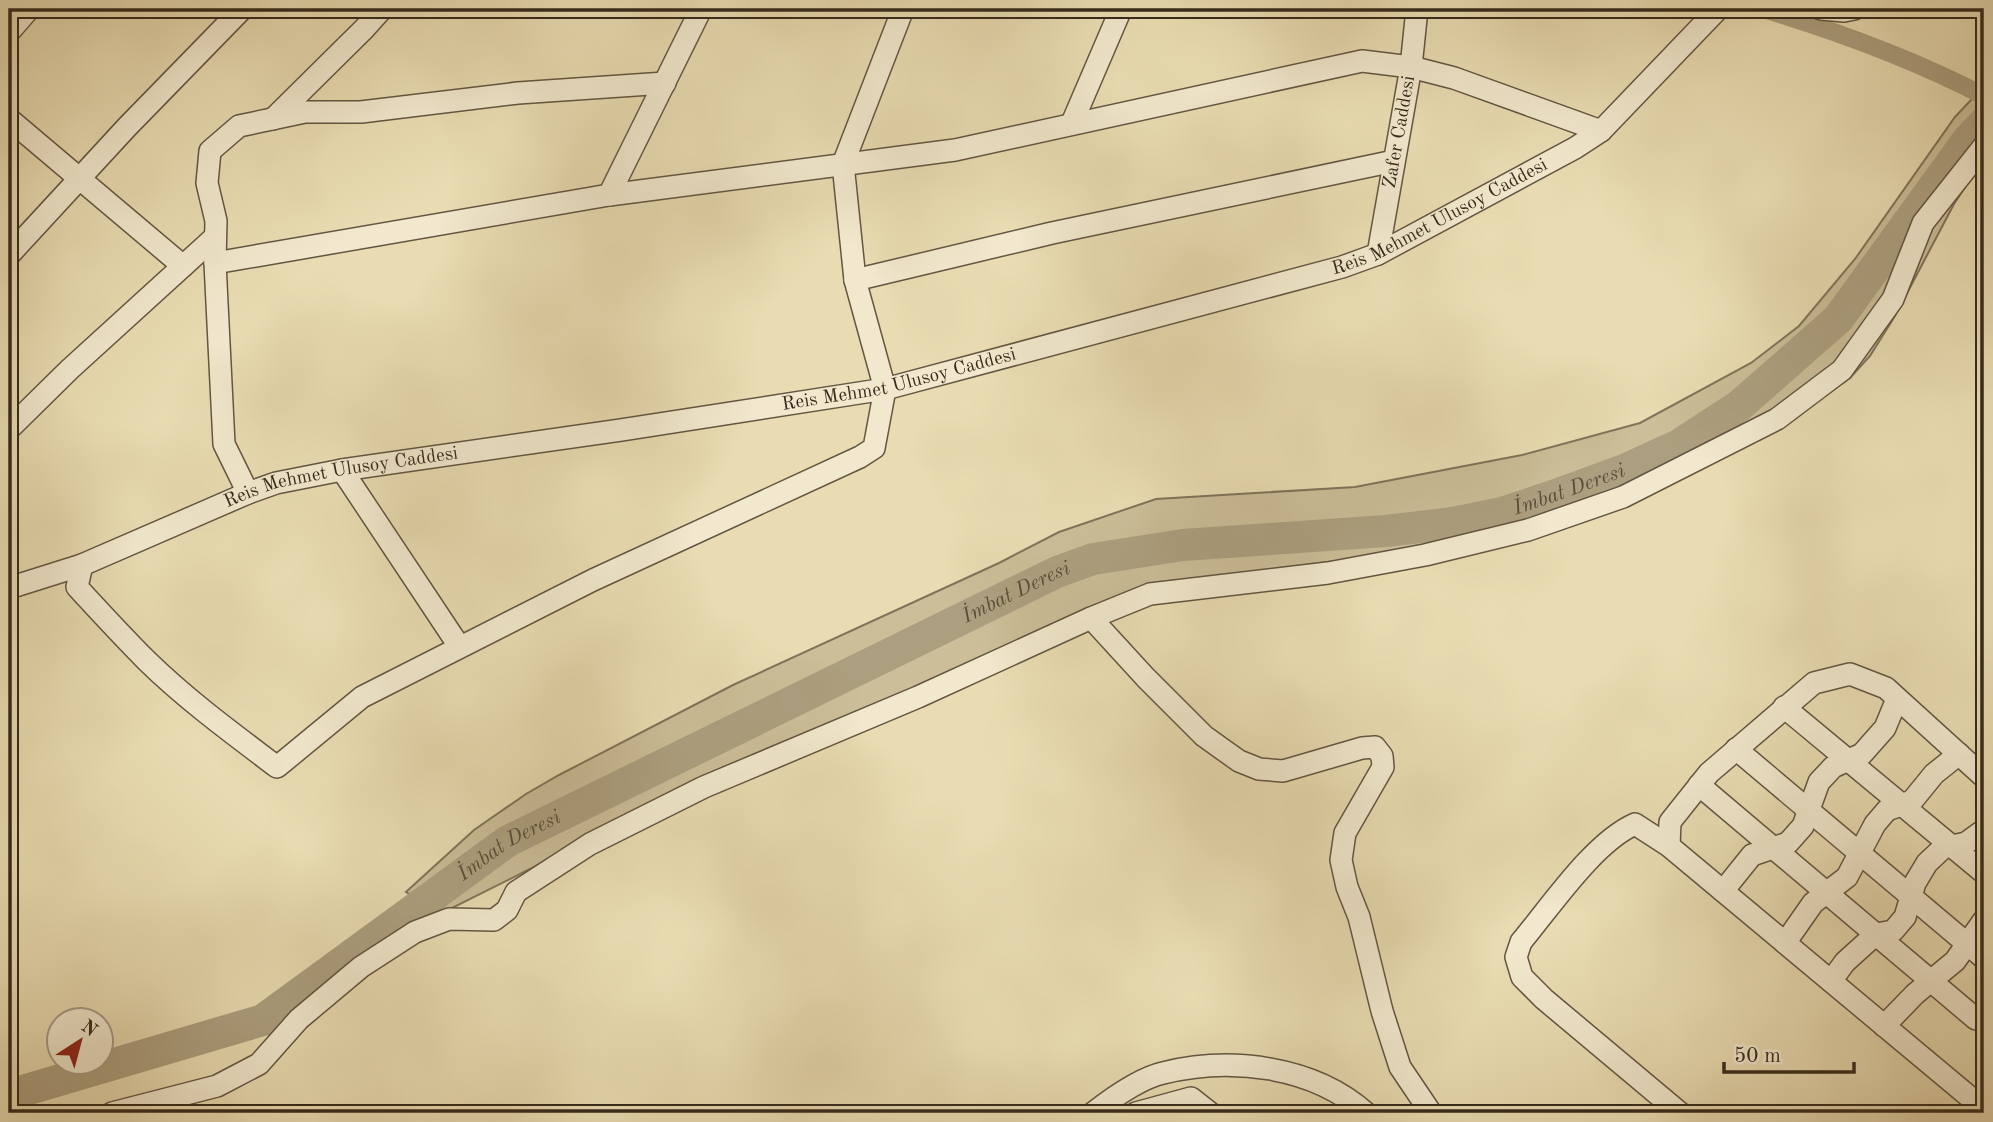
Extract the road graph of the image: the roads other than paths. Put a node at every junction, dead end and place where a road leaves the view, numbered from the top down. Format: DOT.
graph roads {
  1 [pos="242,9"];
  2 [pos="382,9"];
  3 [pos="701,9"];
  4 [pos="904,9"];
  5 [pos="1121,9"];
  6 [pos="1417,9"];
  7 [pos="1718,9"];
  8 [pos="1821,9"];
  9 [pos="1854,9"];
  10 [pos="1411,67"];
  11 [pos="665,83"];
  12 [pos="9,119"];
  13 [pos="273,119"];
  14 [pos="1072,123"];
  15 [pos="1601,131"];
  16 [pos="1984,146"];
  17 [pos="1394,161"];
  18 [pos="843,164"];
  19 [pos="81,179"];
  20 [pos="609,195"];
  21 [pos="215,237"];
  22 [pos="1378,254"];
  23 [pos="9,255"];
  24 [pos="215,263"];
  25 [pos="183,266"];
  26 [pos="855,280"];
  27 [pos="885,389"];
  28 [pos="9,429"];
  29 [pos="342,470"];
  30 [pos="248,493"];
  31 [pos="82,565"];
  32 [pos="9,588"];
  33 [pos="1091,618"];
  34 [pos="459,646"];
  35 [pos="1898,699"];
  36 [pos="1784,707"];
  37 [pos="1736,749"];
  38 [pos="1959,754"];
  39 [pos="1848,760"];
  40 [pos="1984,777"];
  41 [pos="1699,785"];
  42 [pos="1902,805"];
  43 [pos="1809,811"];
  44 [pos="1984,830"];
  45 [pos="1669,846"];
  46 [pos="1952,846"];
  47 [pos="1773,848"];
  48 [pos="1861,854"];
  49 [pos="1984,873"];
  50 [pos="1723,891"];
  51 [pos="1827,893"];
  52 [pos="1911,897"];
  53 [pos="1984,920"];
  54 [pos="1876,934"];
  55 [pos="1785,943"];
  56 [pos="1967,944"];
  57 [pos="1984,958"];
  58 [pos="1831,981"];
  59 [pos="1931,981"];
  60 [pos="1976,1019"];
  61 [pos="1884,1026"];
  62 [pos="1984,1109"];
  63 [pos="112,1113"];
  64 [pos="1093,1113"];
  65 [pos="1136,1113"];
  66 [pos="1210,1113"];
  67 [pos="1366,1113"];
  68 [pos="1432,1113"];
  69 [pos="1680,1113"];
  1 -- 19 [label="street"];
  2 -- 13 [label="street"];
  3 -- 11 [label="street"];
  4 -- 18 [label="street"];
  5 -- 14 [label="street"];
  6 -- 10 [label="street, Zafer Caddesi"];
  7 -- 15 [label="street, Reis Mehmet Ulusoy Caddesi"];
  8 -- 9 [label="street"];
  10 -- 14 [label="street"];
  10 -- 15 [label="street"];
  10 -- 17 [label="street, Zafer Caddesi"];
  11 -- 13 [label="street"];
  11 -- 20 [label="street"];
  12 -- 19 [label="street"];
  13 -- 21 [label="street"];
  14 -- 18 [label="street"];
  15 -- 22 [label="street, Reis Mehmet Ulusoy Caddesi"];
  16 -- 33 [label="street"];
  17 -- 22 [label="street, Zafer Caddesi"];
  17 -- 26 [label="street"];
  18 -- 20 [label="street"];
  18 -- 26 [label="street"];
  19 -- 23 [label="street"];
  19 -- 25 [label="street"];
  20 -- 24 [label="street"];
  21 -- 24 [label="street"];
  21 -- 25 [label="street"];
  22 -- 27 [label="street, Reis Mehmet Ulusoy Caddesi"];
  24 -- 30 [label="street"];
  25 -- 28 [label="street"];
  26 -- 27 [label="street"];
  27 -- 29 [label="street, Reis Mehmet Ulusoy Caddesi"];
  27 -- 34 [label="street"];
  29 -- 30 [label="street, Reis Mehmet Ulusoy Caddesi"];
  29 -- 34 [label="street"];
  30 -- 31 [label="street, Reis Mehmet Ulusoy Caddesi"];
  31 -- 32 [label="street, Reis Mehmet Ulusoy Caddesi"];
  31 -- 34 [label="street"];
  33 -- 63 [label="street"];
  33 -- 68 [label="street"];
  35 -- 36 [label="street"];
  35 -- 38 [label="street"];
  35 -- 39 [label="street"];
  36 -- 37 [label="street"];
  36 -- 39 [label="street"];
  37 -- 41 [label="street"];
  37 -- 43 [label="street"];
  38 -- 40 [label="street"];
  38 -- 42 [label="street"];
  39 -- 42 [label="street"];
  39 -- 43 [label="street"];
  41 -- 45 [label="street"];
  41 -- 47 [label="street"];
  42 -- 46 [label="street"];
  42 -- 48 [label="street"];
  43 -- 47 [label="street"];
  43 -- 48 [label="street"];
  44 -- 46 [label="street"];
  45 -- 50 [label="street"];
  45 -- 69 [label="street"];
  46 -- 49 [label="street"];
  46 -- 52 [label="street"];
  47 -- 50 [label="street"];
  47 -- 51 [label="street"];
  48 -- 51 [label="street"];
  48 -- 52 [label="street"];
  50 -- 55 [label="street"];
  51 -- 54 [label="street"];
  51 -- 55 [label="street"];
  52 -- 54 [label="street"];
  52 -- 56 [label="street"];
  53 -- 56 [label="street"];
  54 -- 58 [label="street"];
  54 -- 59 [label="street"];
  55 -- 58 [label="street"];
  56 -- 57 [label="street"];
  56 -- 59 [label="street"];
  58 -- 61 [label="street"];
  59 -- 60 [label="street"];
  59 -- 61 [label="street"];
  61 -- 62 [label="street"];
  64 -- 67 [label="street"];
  65 -- 66 [label="street"];
}
